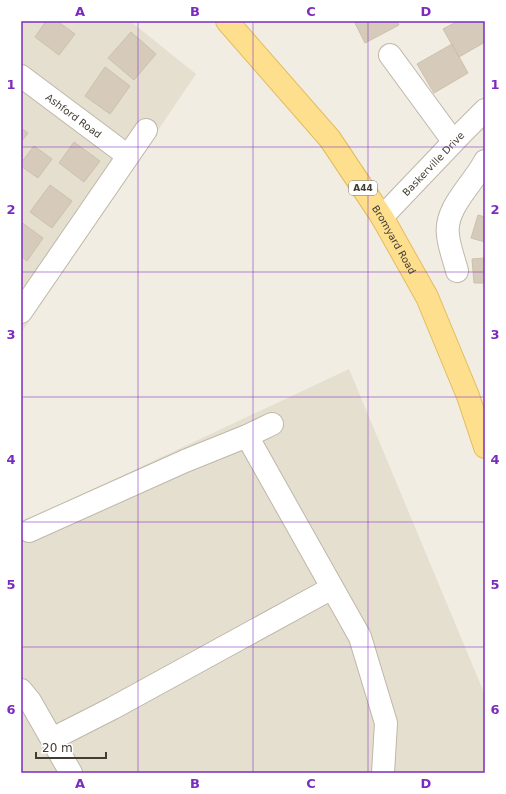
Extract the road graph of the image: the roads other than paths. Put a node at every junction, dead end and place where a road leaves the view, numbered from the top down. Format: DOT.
graph roads {
  1 [pos="227,21"];
  2 [pos="390,55"];
  3 [pos="21,76"];
  4 [pos="485,110"];
  5 [pos="146,130"];
  6 [pos="453,141"];
  7 [pos="128,156"];
  8 [pos="485,161"];
  9 [pos="382,217"];
  10 [pos="457,271"];
  11 [pos="21,312"];
  12 [pos="272,424"];
  13 [pos="248,436"];
  14 [pos="485,447"];
  15 [pos="30,531"];
  16 [pos="332,588"];
  17 [pos="26,696"];
  18 [pos="52,739"];
  19 [pos="71,773"];
  20 [pos="383,773"];
  1 -- 9 [label="main road, Bromyard Road / A44"];
  2 -- 6 [label="street"];
  3 -- 7 [label="street, Ashford Road"];
  4 -- 6 [label="street, Baskerville Drive"];
  5 -- 7 [label="street"];
  6 -- 9 [label="street, Baskerville Drive"];
  7 -- 11 [label="street"];
  8 -- 10 [label="street"];
  9 -- 14 [label="main road, Bromyard Road / A44"];
  12 -- 13 [label="street"];
  13 -- 15 [label="street"];
  13 -- 16 [label="street"];
  16 -- 18 [label="street"];
  16 -- 20 [label="street"];
  17 -- 18 [label="street"];
  18 -- 19 [label="street"];
}
